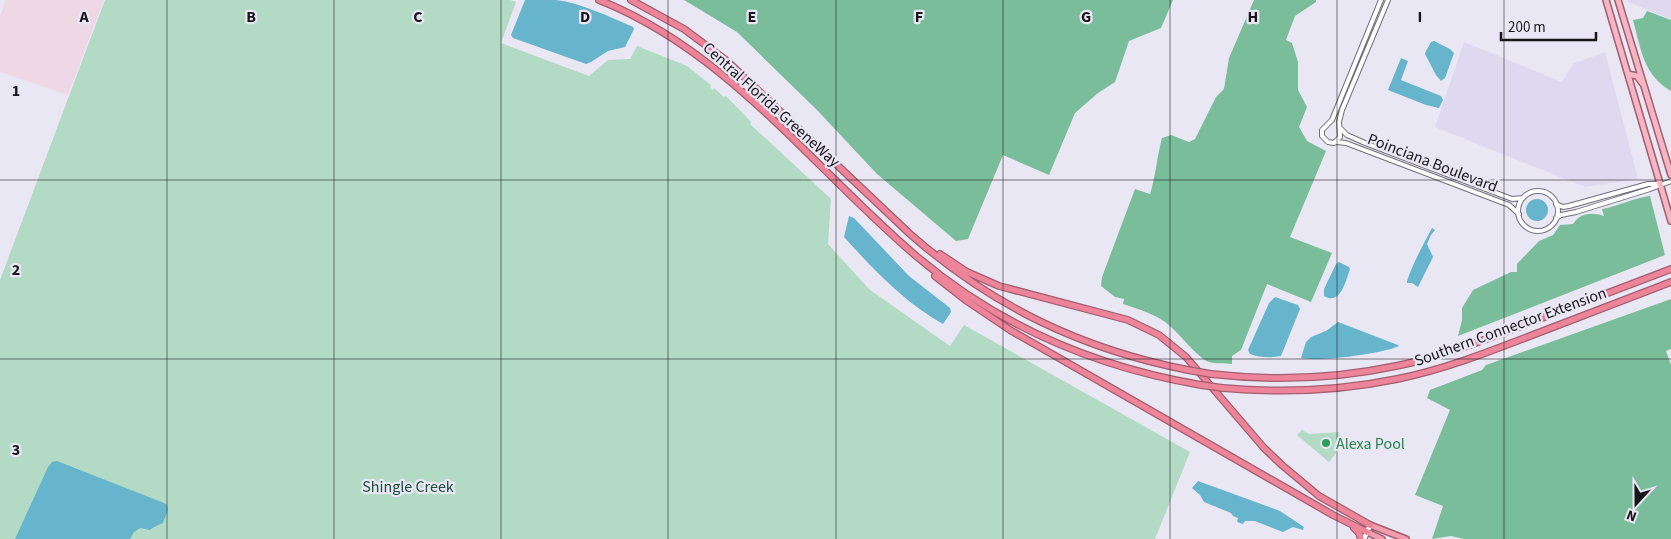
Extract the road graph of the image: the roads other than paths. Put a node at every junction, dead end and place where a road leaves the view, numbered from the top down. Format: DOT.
graph roads {
  1 [pos="598,0"];
  2 [pos="631,0"];
  3 [pos="1381,0"];
  4 [pos="1388,0"];
  5 [pos="1606,0"];
  6 [pos="1618,0"];
  7 [pos="1628,74"];
  8 [pos="1644,85"];
  9 [pos="1340,128"];
  10 [pos="1334,143"];
  11 [pos="1671,175"];
  12 [pos="1671,181"];
  13 [pos="1660,184"];
  14 [pos="871,197"];
  15 [pos="1523,198"];
  16 [pos="1556,204"];
  17 [pos="867,210"];
  18 [pos="1518,214"];
  19 [pos="1556,218"];
  20 [pos="1671,221"];
  21 [pos="1671,269"];
  22 [pos="1671,282"];
  23 [pos="1344,521"];
  24 [pos="1370,525"];
  25 [pos="1377,528"];
  26 [pos="1367,532"];
  27 [pos="1373,537"];
  28 [pos="1362,539"];
  29 [pos="1382,539"];
  30 [pos="1406,539"];
  1 -- 17 [label="highway, Central Florida GreeneWay"];
  2 -- 14 [label="highway, Central Florida GreeneWay"];
  3 -- 10 [label="street"];
  4 -- 9 [label="street"];
  5 -- 7 [label="main road"];
  6 -- 8 [label="main road"];
  7 -- 8 [label="main road"];
  7 -- 13 [label="main road"];
  8 -- 11 [label="main road"];
  9 -- 10 [label="street"];
  9 -- 15 [label="street, Poinciana Boulevard"];
  10 -- 18 [label="street, Poinciana Boulevard"];
  12 -- 13 [label="street"];
  13 -- 16 [label="street"];
  13 -- 19 [label="street"];
  13 -- 20 [label="main road"];
  14 -- 21 [label="highway, Southern Connector Extension, bridge"];
  14 -- 24 [label="highway"];
  15 -- 16 [label="street"];
  15 -- 18 [label="street"];
  16 -- 19 [label="street"];
  17 -- 22 [label="highway, Southern Connector Extension, bridge"];
  17 -- 23 [label="highway"];
  18 -- 19 [label="street"];
  23 -- 26 [label="highway"];
  23 -- 28 [label="highway"];
  24 -- 25 [label="highway"];
  24 -- 26 [label="main road"];
  25 -- 27 [label="main road"];
  25 -- 30 [label="highway"];
  26 -- 27 [label="highway"];
  26 -- 28 [label="main road"];
  27 -- 29 [label="highway"];
}
